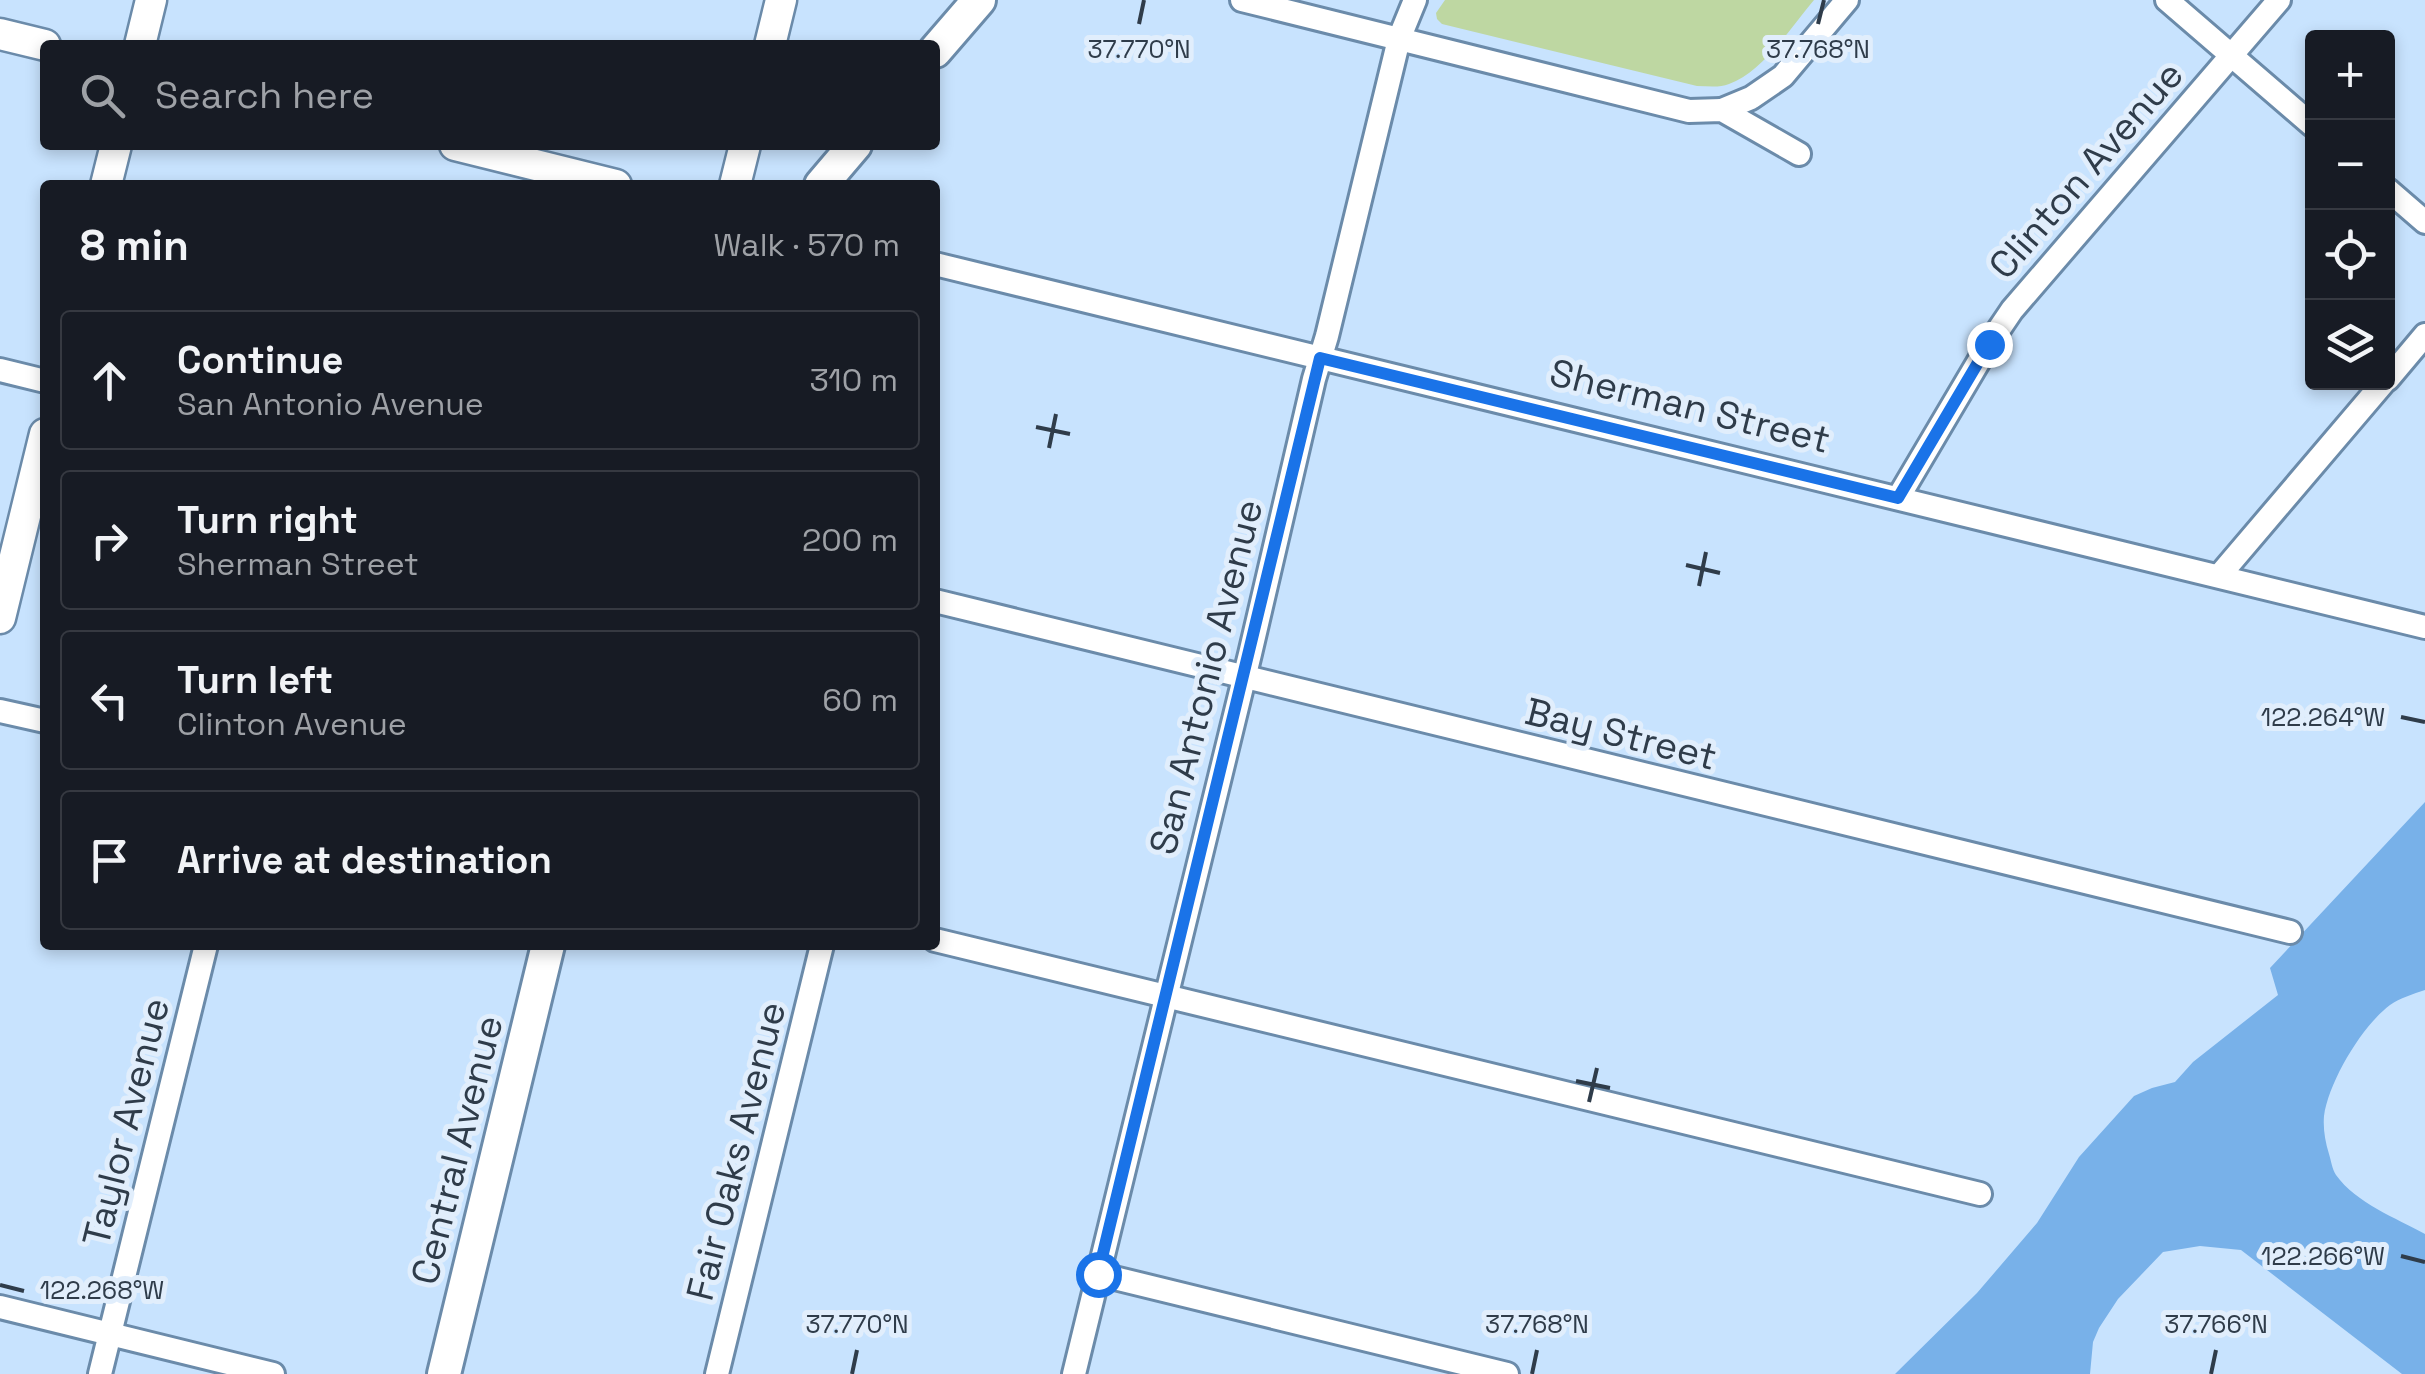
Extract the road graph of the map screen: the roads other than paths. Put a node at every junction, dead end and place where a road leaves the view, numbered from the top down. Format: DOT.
graph roads {
  1 [pos="151,0"];
  2 [pos="780,0"];
  3 [pos="980,0"];
  4 [pos="1242,0"];
  5 [pos="1415,0"];
  6 [pos="1847,0"];
  7 [pos="2167,0"];
  8 [pos="2278,0"];
  9 [pos="0,34"];
  10 [pos="1399,39"];
  11 [pos="141,40"];
  12 [pos="771,40"];
  13 [pos="40,44"];
  14 [pos="940,46"];
  15 [pos="2231,55"];
  16 [pos="1722,110"];
  17 [pos="2306,120"];
  18 [pos="115,150"];
  19 [pos="476,150"];
  20 [pos="744,150"];
  21 [pos="851,150"];
  22 [pos="1799,154"];
  23 [pos="107,180"];
  24 [pos="596,180"];
  25 [pos="736,180"];
  26 [pos="825,180"];
  27 [pos="2395,196"];
  28 [pos="2425,222"];
  29 [pos="940,265"];
  30 [pos="2425,335"];
  31 [pos="1320,358"];
  32 [pos="0,370"];
  33 [pos="2395,370"];
  34 [pos="40,381"];
  35 [pos="2378,390"];
  36 [pos="40,454"];
  37 [pos="1898,498"];
  38 [pos="2220,576"];
  39 [pos="940,602"];
  40 [pos="0,618"];
  41 [pos="2425,627"];
  42 [pos="1244,677"];
  43 [pos="0,712"];
  44 [pos="40,720"];
  45 [pos="2290,932"];
  46 [pos="940,941"];
  47 [pos="205,950"];
  48 [pos="547,950"];
  49 [pos="821,950"];
  50 [pos="1164,996"];
  51 [pos="1980,1194"];
  52 [pos="1098,1274"];
  53 [pos="0,1308"];
  54 [pos="110,1335"];
  55 [pos="100,1374"];
  56 [pos="273,1374"];
  57 [pos="444,1374"];
  58 [pos="718,1374"];
  59 [pos="1074,1374"];
  60 [pos="1507,1374"];
  1 -- 11 [label="street"];
  2 -- 12 [label="street"];
  3 -- 14 [label="main road"];
  4 -- 10 [label="street"];
  5 -- 10 [label="street, San Antonio Avenue"];
  6 -- 16 [label="street"];
  7 -- 15 [label="street"];
  8 -- 15 [label="street, Clinton Avenue"];
  9 -- 13 [label="street"];
  10 -- 16 [label="street"];
  10 -- 31 [label="street, San Antonio Avenue"];
  15 -- 17 [label="street"];
  15 -- 37 [label="street, Clinton Avenue"];
  16 -- 22 [label="street"];
  18 -- 23 [label="street"];
  19 -- 24 [label="street"];
  20 -- 25 [label="street"];
  21 -- 26 [label="main road"];
  27 -- 28 [label="street"];
  29 -- 31 [label="street, Sherman Street"];
  30 -- 33 [label="street"];
  31 -- 37 [label="street, Sherman Street"];
  31 -- 42 [label="street, San Antonio Avenue"];
  32 -- 34 [label="street"];
  35 -- 38 [label="street"];
  36 -- 40 [label="street"];
  37 -- 38 [label="street, Sherman Street"];
  38 -- 41 [label="street, Sherman Street"];
  39 -- 42 [label="street, Bay Street"];
  42 -- 45 [label="street, Bay Street"];
  42 -- 50 [label="street, San Antonio Avenue"];
  43 -- 44 [label="street"];
  46 -- 50 [label="street"];
  47 -- 54 [label="street, Taylor Avenue"];
  48 -- 57 [label="main road, Central Avenue"];
  49 -- 58 [label="street, Fair Oaks Avenue"];
  50 -- 51 [label="street"];
  50 -- 52 [label="street, San Antonio Avenue"];
  52 -- 59 [label="street, San Antonio Avenue"];
  52 -- 60 [label="street"];
  53 -- 54 [label="street"];
  54 -- 55 [label="street, Taylor Avenue"];
  54 -- 56 [label="street"];
}
